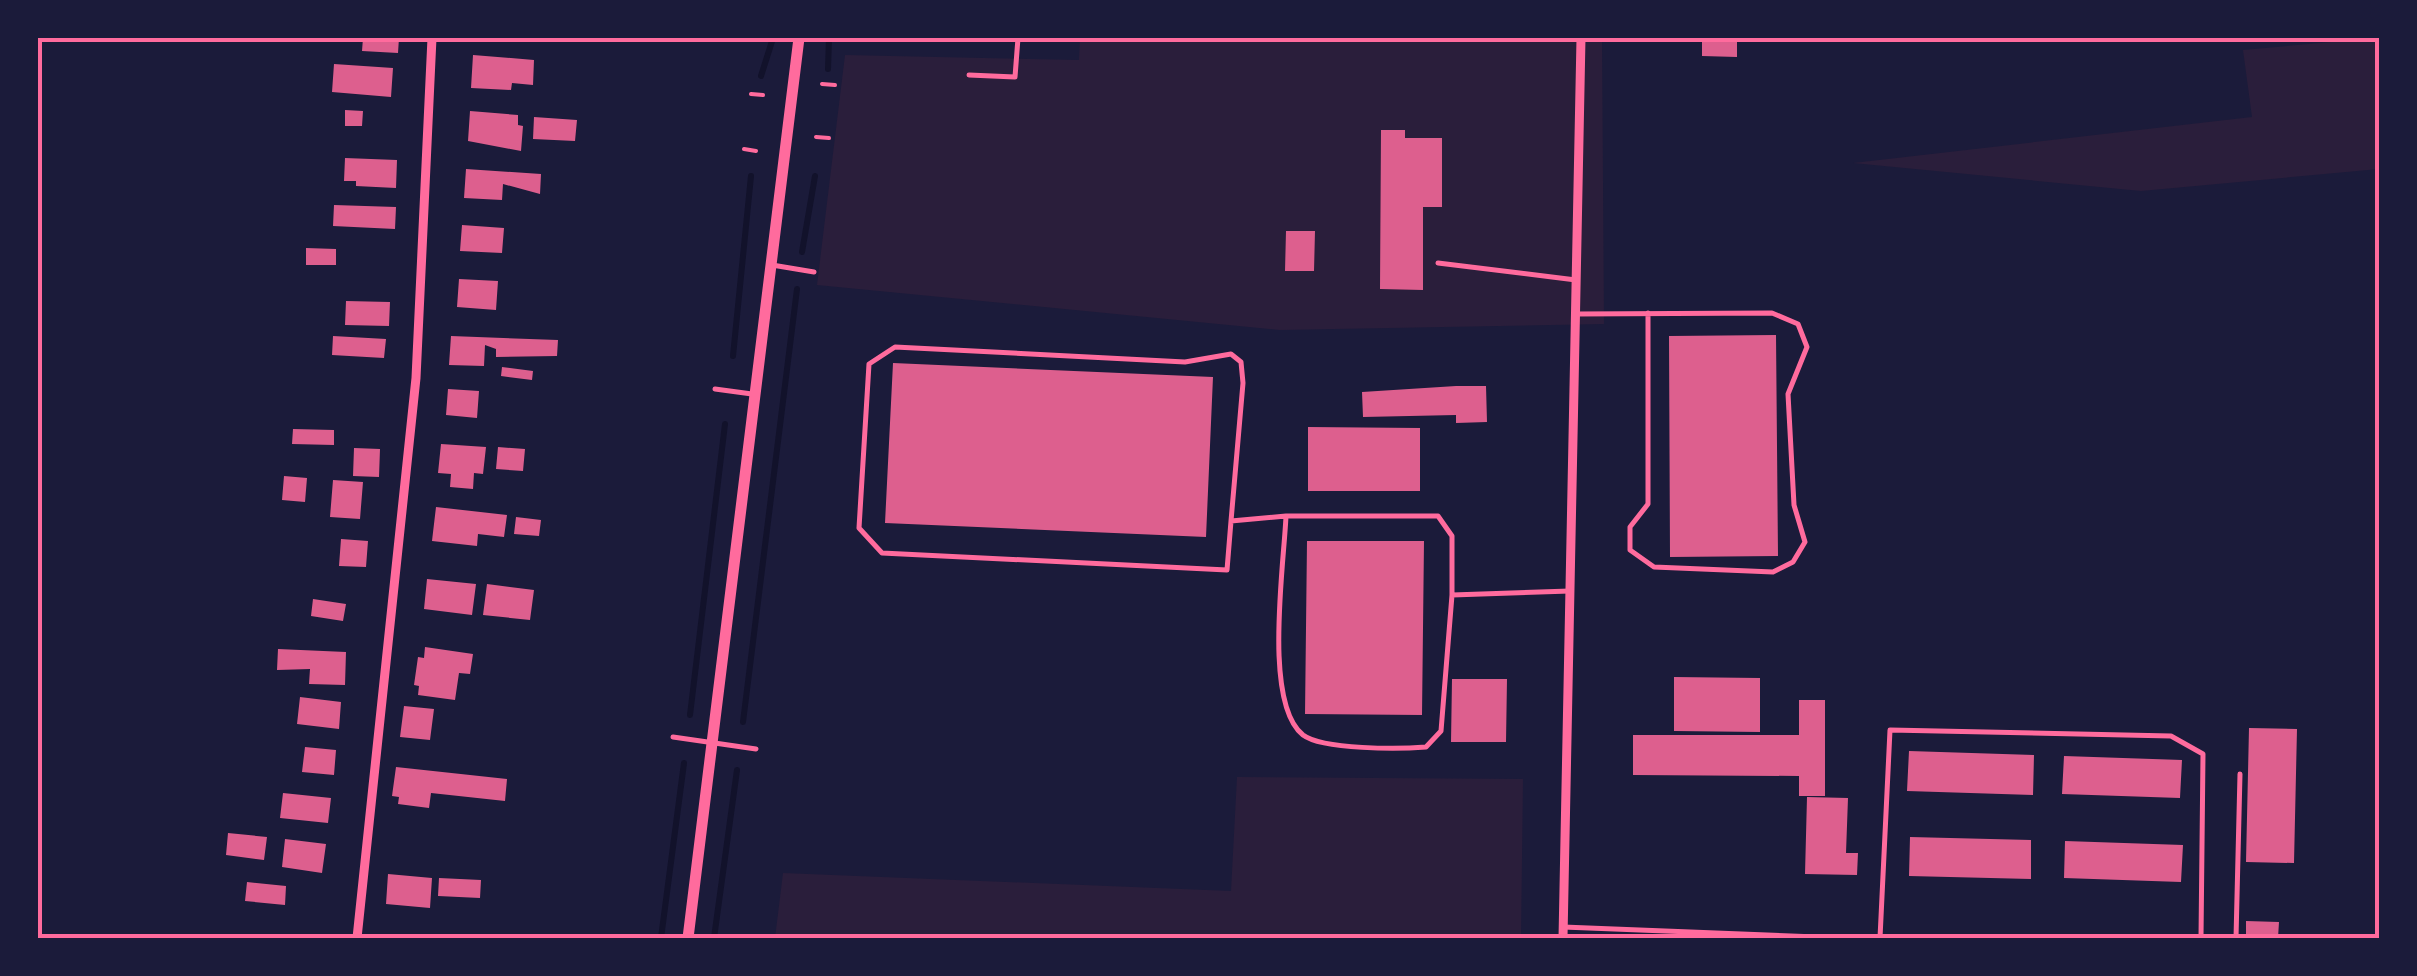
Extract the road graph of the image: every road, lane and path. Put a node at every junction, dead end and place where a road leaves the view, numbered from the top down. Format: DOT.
graph roads {
  1 [pos="432,38"];
  2 [pos="799,38"];
  3 [pos="1018,38"];
  4 [pos="1581,38"];
  5 [pos="969,76"];
  6 [pos="822,84"];
  7 [pos="835,85"];
  8 [pos="751,94"];
  9 [pos="763,95"];
  10 [pos="816,136"];
  11 [pos="829,138"];
  12 [pos="744,149"];
  13 [pos="756,151"];
  14 [pos="1438,263"];
  15 [pos="772,266"];
  16 [pos="814,272"];
  17 [pos="1576,280"];
  18 [pos="1576,314"];
  19 [pos="1648,314"];
  20 [pos="715,390"];
  21 [pos="757,395"];
  22 [pos="1286,516"];
  23 [pos="1231,521"];
  24 [pos="1570,591"];
  25 [pos="1452,594"];
  26 [pos="673,737"];
  27 [pos="713,743"];
  28 [pos="756,749"];
  29 [pos="2240,774"];
  30 [pos="1563,926"];
  31 [pos="357,938"];
  32 [pos="688,938"];
  33 [pos="1562,938"];
  34 [pos="1843,938"];
  35 [pos="1880,938"];
  36 [pos="2201,938"];
  37 [pos="2236,938"];
  1 -- 31 [label="street"];
  2 -- 15 [label="street"];
  3 -- 5 [label="lane"];
  4 -- 17 [label="street"];
  6 -- 7 [label="path"];
  8 -- 9 [label="path"];
  10 -- 11 [label="path"];
  12 -- 13 [label="path"];
  14 -- 17 [label="lane"];
  15 -- 16 [label="lane"];
  15 -- 21 [label="street"];
  17 -- 18 [label="street"];
  18 -- 19 [label="lane"];
  18 -- 24 [label="street"];
  19 -- 19 [label="lane"];
  20 -- 21 [label="lane"];
  21 -- 27 [label="street"];
  22 -- 23 [label="lane"];
  22 -- 25 [label="lane"];
  22 -- 25 [label="lane"];
  23 -- 23 [label="lane"];
  24 -- 25 [label="lane"];
  24 -- 30 [label="street"];
  26 -- 27 [label="lane"];
  27 -- 28 [label="lane"];
  27 -- 32 [label="street"];
  29 -- 37 [label="lane"];
  30 -- 33 [label="street"];
  30 -- 34 [label="lane"];
  35 -- 36 [label="lane"];
}
